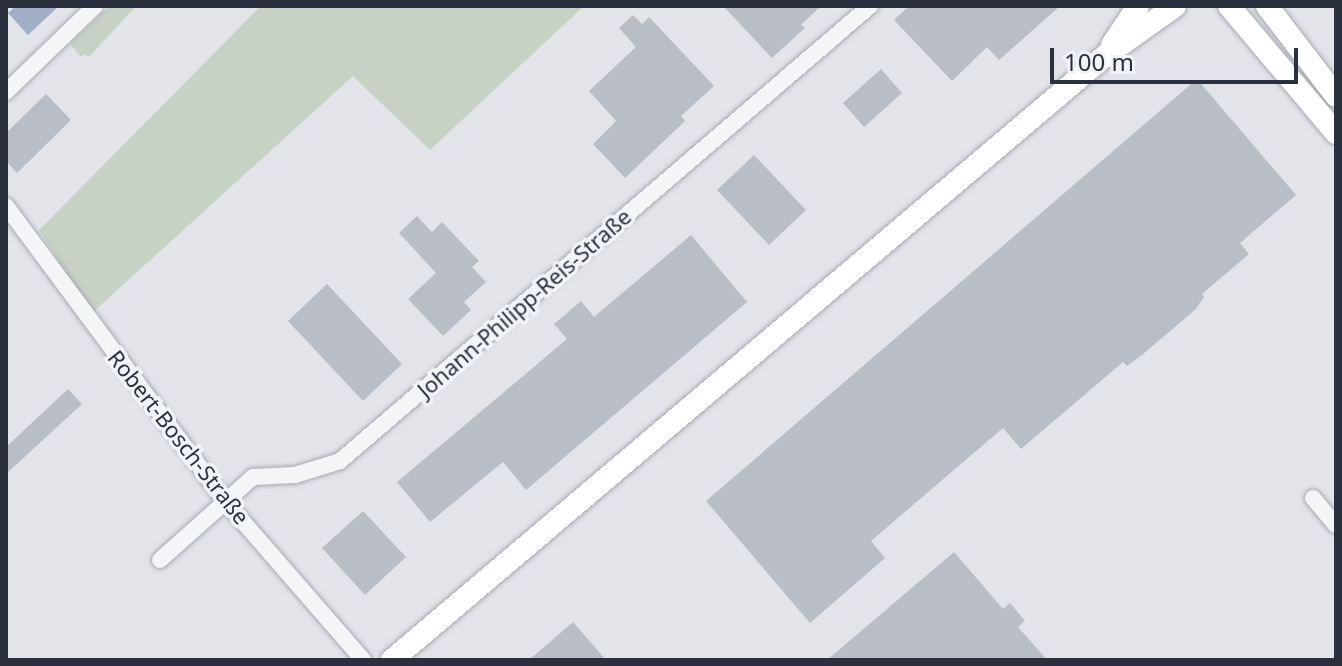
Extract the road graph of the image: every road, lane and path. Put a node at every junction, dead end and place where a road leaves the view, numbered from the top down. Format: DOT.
graph roads {
  1 [pos="95,6"];
  2 [pos="870,6"];
  3 [pos="1138,6"];
  4 [pos="1175,6"];
  5 [pos="1229,6"];
  6 [pos="1267,6"];
  7 [pos="1105,56"];
  8 [pos="6,92"];
  9 [pos="1336,96"];
  10 [pos="1336,133"];
  11 [pos="6,206"];
  12 [pos="1313,498"];
  13 [pos="225,501"];
  14 [pos="1336,525"];
  15 [pos="160,560"];
  16 [pos="363,660"];
  17 [pos="392,660"];
  1 -- 8 [label="street"];
  2 -- 13 [label="street, Johann-Philipp-Reis-Straße"];
  3 -- 7 [label="main road"];
  4 -- 7 [label="main road"];
  5 -- 10 [label="main road"];
  6 -- 9 [label="main road"];
  7 -- 17 [label="main road"];
  11 -- 13 [label="street, Robert-Bosch-Straße"];
  12 -- 14 [label="street"];
  13 -- 15 [label="street, Johann-Philipp-Reis-Straße"];
  13 -- 16 [label="street, Robert-Bosch-Straße"];
}
